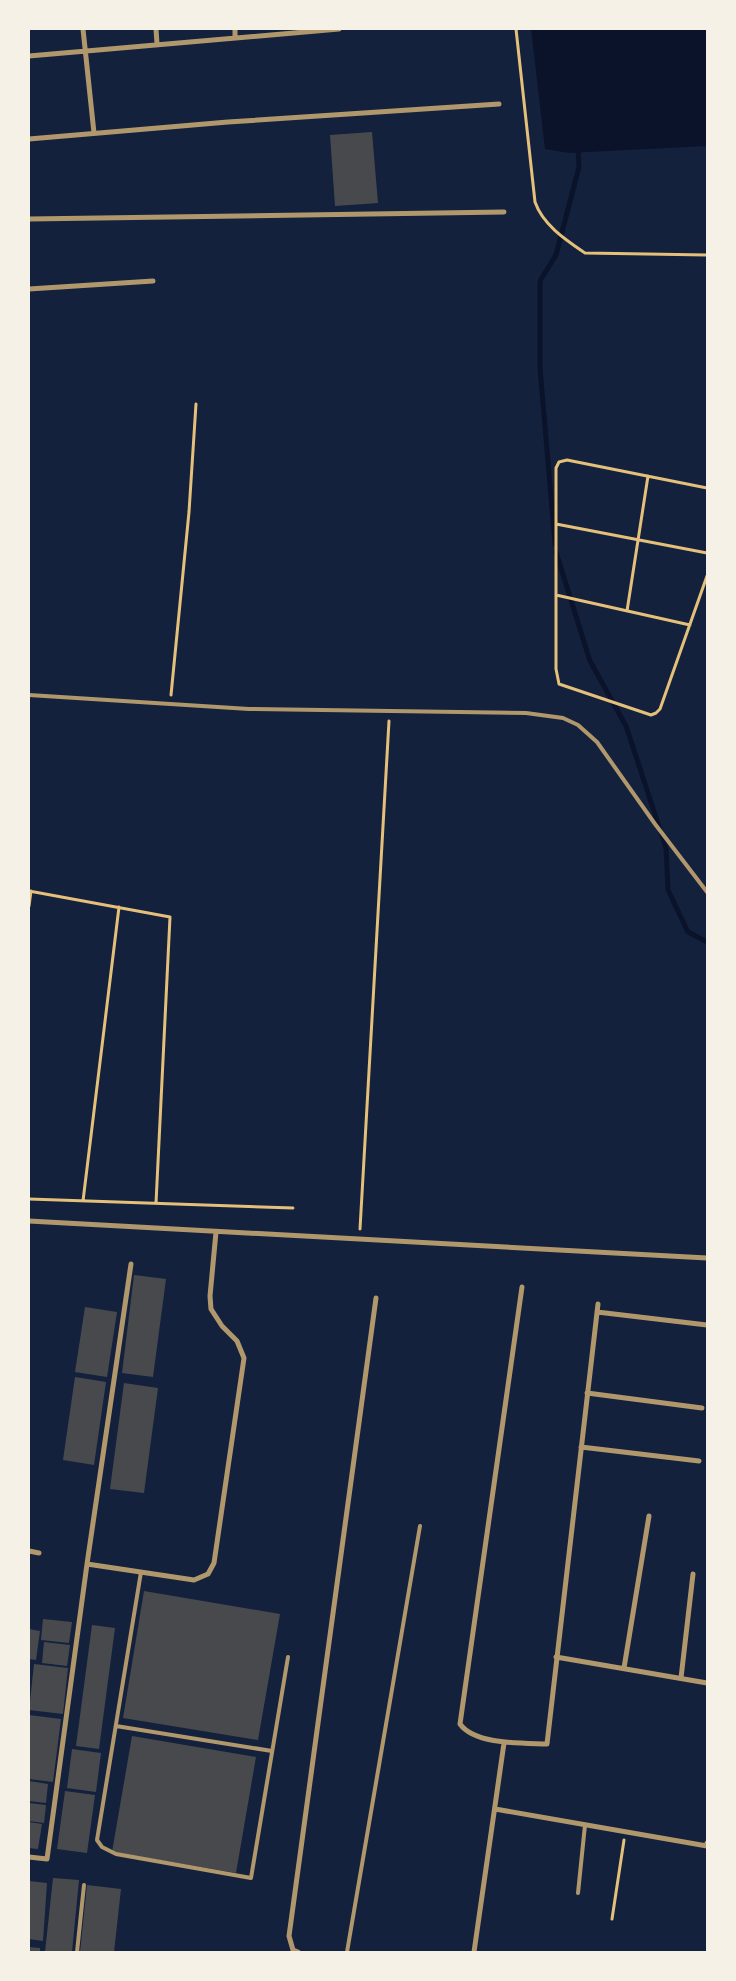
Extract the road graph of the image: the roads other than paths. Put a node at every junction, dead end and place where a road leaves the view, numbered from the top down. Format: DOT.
graph roads {
  1 [pos="83,29"];
  2 [pos="156,29"];
  3 [pos="234,29"];
  4 [pos="339,29"];
  5 [pos="309,30"];
  6 [pos="235,37"];
  7 [pos="157,44"];
  8 [pos="86,50"];
  9 [pos="29,56"];
  10 [pos="499,104"];
  11 [pos="94,133"];
  12 [pos="29,138"];
  13 [pos="504,212"];
  14 [pos="29,219"];
  15 [pos="153,281"];
  16 [pos="29,289"];
  17 [pos="29,695"];
  18 [pos="707,892"];
  19 [pos="29,1222"];
  20 [pos="216,1232"];
  21 [pos="707,1258"];
  22 [pos="131,1264"];
  23 [pos="522,1287"];
  24 [pos="376,1298"];
  25 [pos="598,1304"];
  26 [pos="597,1312"];
  27 [pos="707,1325"];
  28 [pos="587,1393"];
  29 [pos="702,1408"];
  30 [pos="581,1446"];
  31 [pos="699,1461"];
  32 [pos="649,1516"];
  33 [pos="420,1526"];
  34 [pos="29,1551"];
  35 [pos="39,1553"];
  36 [pos="87,1564"];
  37 [pos="141,1572"];
  38 [pos="693,1574"];
  39 [pos="288,1657"];
  40 [pos="556,1657"];
  41 [pos="624,1668"];
  42 [pos="681,1678"];
  43 [pos="707,1683"];
  44 [pos="116,1726"];
  45 [pos="504,1743"];
  46 [pos="272,1751"];
  47 [pos="495,1809"];
  48 [pos="585,1825"];
  49 [pos="707,1843"];
  50 [pos="29,1857"];
  51 [pos="84,1884"];
  52 [pos="578,1893"];
  53 [pos="77,1952"];
  54 [pos="298,1952"];
  55 [pos="347,1952"];
  56 [pos="474,1952"];
  1 -- 8 [label="street"];
  2 -- 7 [label="street"];
  3 -- 6 [label="street"];
  4 -- 5 [label="street"];
  5 -- 6 [label="street"];
  6 -- 7 [label="street"];
  7 -- 8 [label="street"];
  8 -- 9 [label="street"];
  8 -- 11 [label="street"];
  10 -- 11 [label="street"];
  11 -- 12 [label="street"];
  13 -- 14 [label="street"];
  15 -- 16 [label="street"];
  17 -- 18 [label="lane"];
  19 -- 20 [label="street"];
  20 -- 21 [label="street"];
  20 -- 37 [label="street"];
  22 -- 36 [label="street"];
  23 -- 45 [label="street"];
  24 -- 54 [label="street"];
  25 -- 26 [label="street"];
  26 -- 27 [label="street"];
  26 -- 28 [label="street"];
  28 -- 29 [label="street"];
  28 -- 30 [label="street"];
  30 -- 31 [label="street"];
  30 -- 40 [label="street"];
  32 -- 41 [label="street"];
  33 -- 55 [label="lane"];
  34 -- 35 [label="street"];
  36 -- 37 [label="street"];
  36 -- 50 [label="street"];
  37 -- 44 [label="lane"];
  38 -- 42 [label="street"];
  39 -- 46 [label="lane"];
  40 -- 41 [label="street"];
  40 -- 45 [label="street"];
  41 -- 42 [label="street"];
  42 -- 43 [label="street"];
  44 -- 46 [label="lane"];
  44 -- 46 [label="lane"];
  45 -- 47 [label="street"];
  47 -- 48 [label="street"];
  47 -- 56 [label="street"];
  48 -- 49 [label="street"];
  48 -- 52 [label="lane"];
  51 -- 53 [label="lane"];
}
